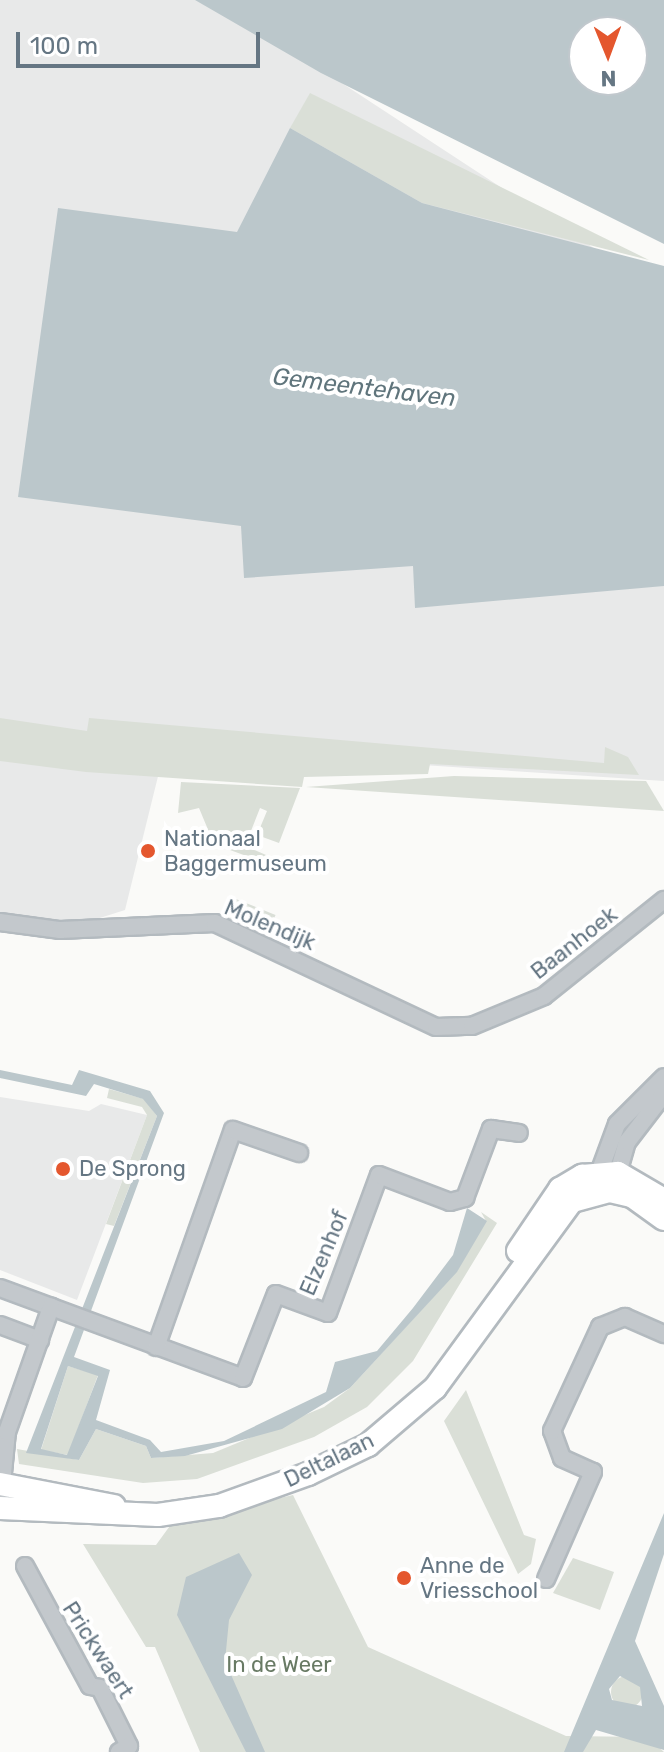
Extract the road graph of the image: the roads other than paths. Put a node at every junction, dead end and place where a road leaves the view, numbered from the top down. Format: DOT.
graph roads {
  1 [pos="664,900"];
  2 [pos="0,922"];
  3 [pos="508,1015"];
  4 [pos="664,1077"];
  5 [pos="664,1094"];
  6 [pos="519,1133"];
  7 [pos="299,1153"];
  8 [pos="609,1179"];
  9 [pos="664,1200"];
  10 [pos="664,1219"];
  11 [pos="0,1288"];
  12 [pos="51,1307"];
  13 [pos="0,1325"];
  14 [pos="664,1334"];
  15 [pos="40,1340"];
  16 [pos="156,1347"];
  17 [pos="1,1484"];
  18 [pos="0,1508"];
  19 [pos="158,1515"];
  20 [pos="25,1566"];
  21 [pos="546,1579"];
  22 [pos="119,1752"];
  1 -- 3 [label="street, Baanhoek"];
  2 -- 3 [label="street, Molendijk"];
  4 -- 8 [label="street"];
  5 -- 8 [label="street"];
  6 -- 16 [label="street, Elzenhof"];
  7 -- 16 [label="street"];
  8 -- 9 [label="street"];
  8 -- 10 [label="street"];
  8 -- 19 [label="street, Deltalaan"];
  11 -- 12 [label="street, Elzenhof"];
  12 -- 15 [label="street"];
  12 -- 16 [label="street, Elzenhof"];
  13 -- 15 [label="street"];
  14 -- 21 [label="street"];
  15 -- 17 [label="street"];
  17 -- 18 [label="street"];
  17 -- 19 [label="street, Deltalaan"];
  18 -- 19 [label="street, Deltalaan"];
  20 -- 22 [label="street, Prickwaert"];
}
